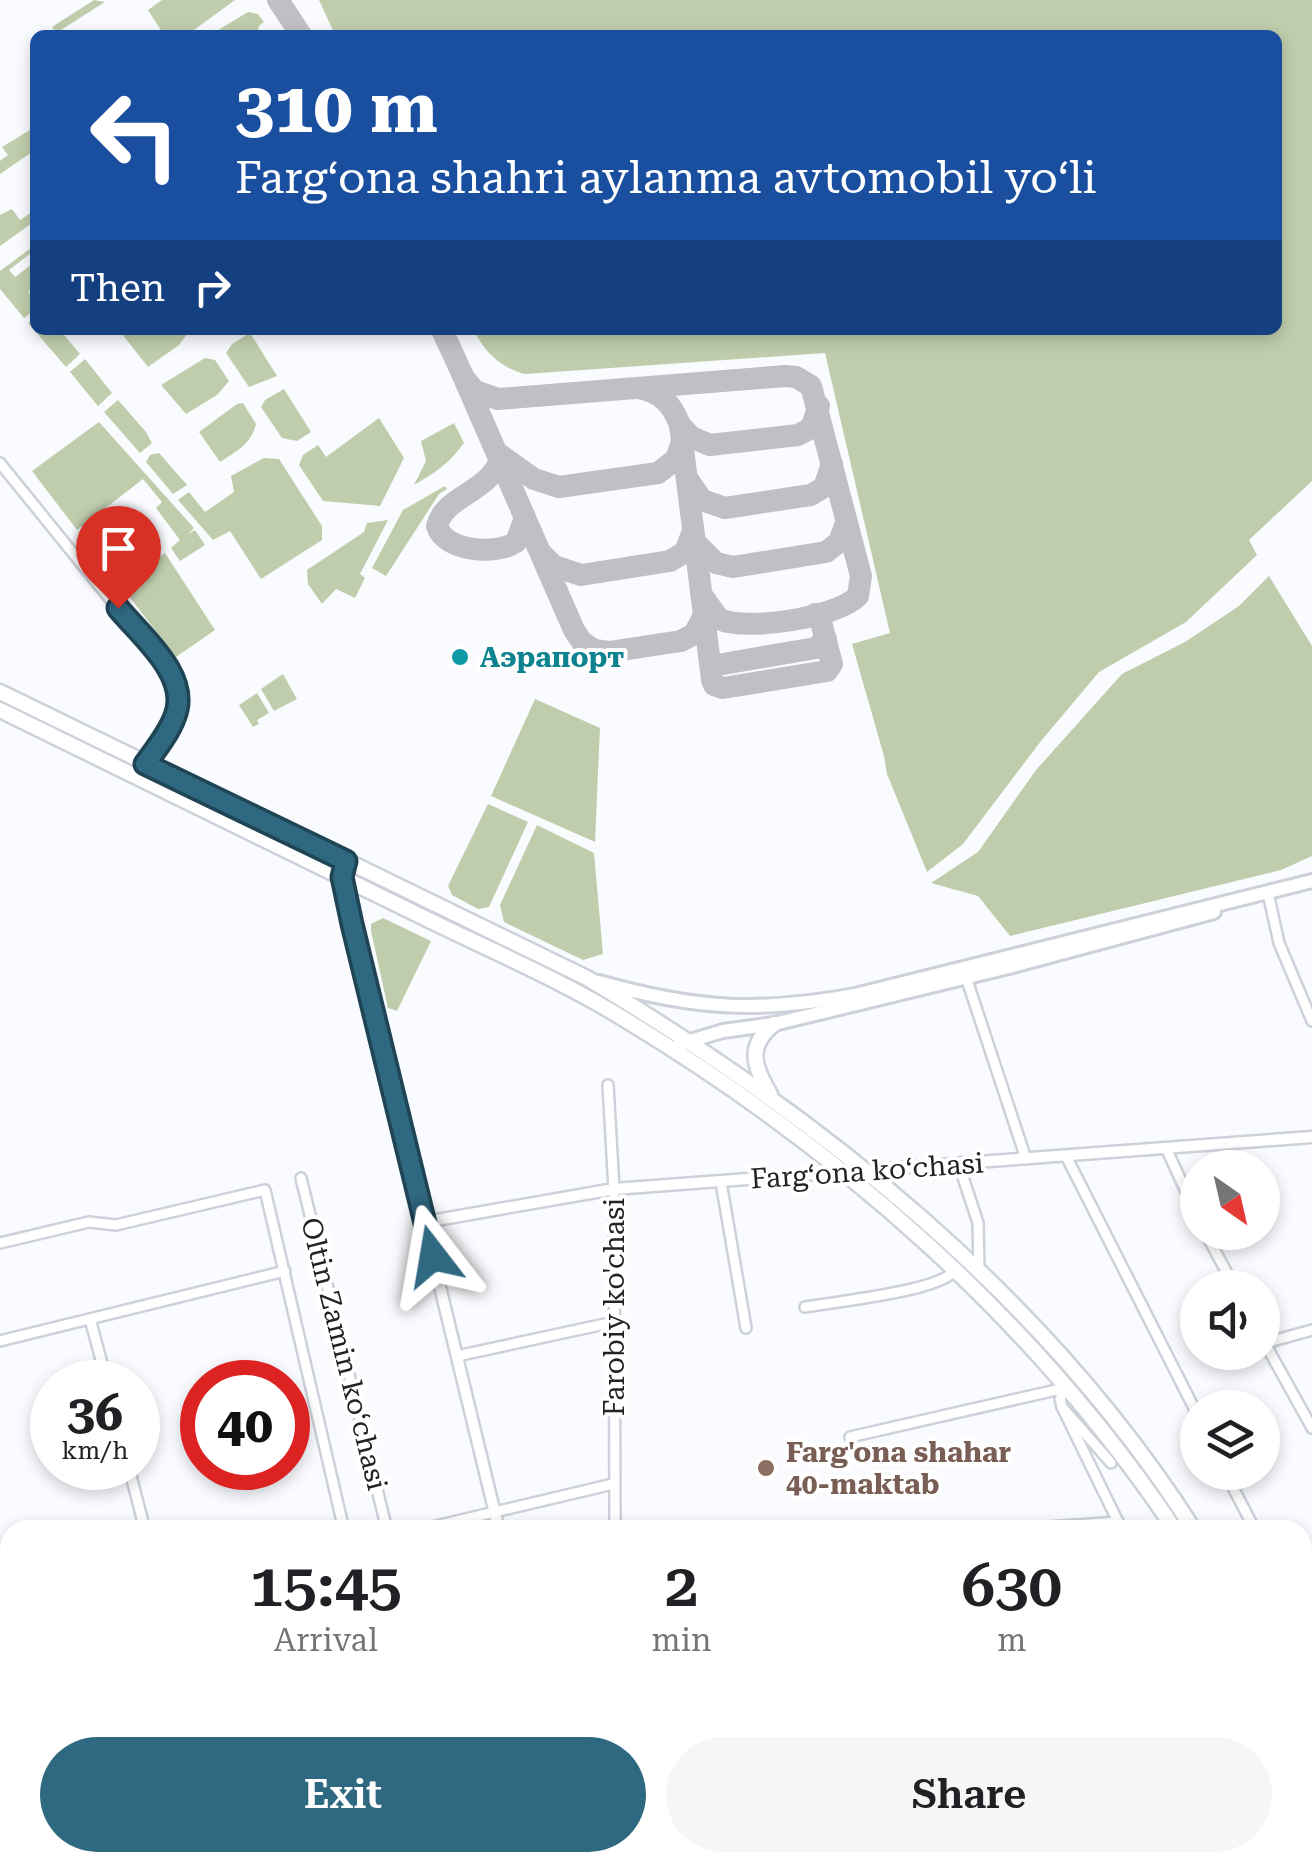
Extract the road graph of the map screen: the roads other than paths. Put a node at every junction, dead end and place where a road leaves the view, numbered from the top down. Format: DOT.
graph roads {
  1 [pos="0,463"];
  2 [pos="0,692"];
  3 [pos="0,710"];
  4 [pos="145,764"];
  5 [pos="344,869"];
  6 [pos="1312,881"];
  7 [pos="1268,894"];
  8 [pos="966,977"];
  9 [pos="587,978"];
  10 [pos="1312,1021"];
  11 [pos="774,1024"];
  12 [pos="687,1041"];
  13 [pos="672,1050"];
  14 [pos="608,1085"];
  15 [pos="773,1099"];
  16 [pos="1312,1137"];
  17 [pos="1166,1148"];
  18 [pos="1066,1156"];
  19 [pos="1026,1160"];
  20 [pos="959,1165"];
  21 [pos="869,1172"];
  22 [pos="843,1173"];
  23 [pos="301,1178"];
  24 [pos="1180,1179"];
  25 [pos="721,1182"];
  26 [pos="614,1189"];
  27 [pos="425,1222"];
  28 [pos="0,1243"];
  29 [pos="954,1271"];
  30 [pos="979,1271"];
  31 [pos="285,1272"];
  32 [pos="805,1307"];
  33 [pos="90,1319"];
  34 [pos="614,1322"];
  35 [pos="746,1328"];
  36 [pos="1312,1330"];
  37 [pos="1280,1337"];
  38 [pos="0,1341"];
  39 [pos="457,1356"];
  40 [pos="101,1360"];
  41 [pos="1280,1370"];
  42 [pos="1065,1388"];
  43 [pos="1185,1390"];
  44 [pos="1062,1407"];
  45 [pos="1312,1428"];
  46 [pos="850,1436"];
  47 [pos="1111,1464"];
  48 [pos="613,1484"];
  49 [pos="135,1490"];
  50 [pos="1234,1490"];
  51 [pos="495,1512"];
  52 [pos="142,1520"];
  53 [pos="342,1520"];
  54 [pos="385,1520"];
  55 [pos="461,1520"];
  56 [pos="497,1520"];
  57 [pos="615,1520"];
  58 [pos="1117,1520"];
  59 [pos="1167,1520"];
  60 [pos="1186,1520"];
  61 [pos="1250,1520"];
  1 -- 4 [label="street"];
  2 -- 4 [label="highway"];
  3 -- 5 [label="highway"];
  4 -- 5 [label="highway"];
  5 -- 9 [label="highway"];
  5 -- 13 [label="highway"];
  5 -- 27 [label="street"];
  6 -- 7 [label="main road"];
  7 -- 8 [label="main road"];
  7 -- 9 [label="main road"];
  7 -- 10 [label="street"];
  8 -- 11 [label="main road"];
  8 -- 19 [label="street"];
  9 -- 12 [label="highway"];
  11 -- 12 [label="main road"];
  11 -- 15 [label="highway"];
  12 -- 13 [label="main road"];
  12 -- 15 [label="highway"];
  13 -- 22 [label="highway"];
  14 -- 26 [label="street, Farobiy ko'chasi"];
  15 -- 21 [label="highway"];
  16 -- 17 [label="street, Fargʻona koʻchasi"];
  17 -- 18 [label="street, Fargʻona koʻchasi"];
  17 -- 24 [label="street"];
  18 -- 19 [label="street, Fargʻona koʻchasi"];
  18 -- 43 [label="street"];
  19 -- 20 [label="street, Fargʻona koʻchasi"];
  20 -- 21 [label="street, Fargʻona koʻchasi"];
  20 -- 30 [label="street"];
  21 -- 22 [label="street, Fargʻona koʻchasi"];
  21 -- 30 [label="highway"];
  22 -- 25 [label="street, Fargʻona koʻchasi"];
  22 -- 29 [label="highway"];
  23 -- 54 [label="street, Oltin Zamin koʻchasi"];
  25 -- 26 [label="street, Fargʻona koʻchasi"];
  25 -- 35 [label="street"];
  26 -- 27 [label="street, Fargʻona koʻchasi"];
  26 -- 34 [label="street, Farobiy ko'chasi"];
  27 -- 39 [label="street"];
  28 -- 31 [label="street"];
  29 -- 32 [label="street"];
  29 -- 42 [label="highway"];
  30 -- 60 [label="highway"];
  31 -- 33 [label="street"];
  31 -- 53 [label="street"];
  33 -- 38 [label="street"];
  33 -- 40 [label="street"];
  34 -- 39 [label="street"];
  34 -- 48 [label="street, Farobiy ko'chasi"];
  36 -- 37 [label="street"];
  39 -- 51 [label="street"];
  41 -- 45 [label="street"];
  42 -- 44 [label="street"];
  42 -- 46 [label="street"];
  42 -- 59 [label="highway"];
  44 -- 47 [label="street"];
  44 -- 58 [label="street"];
  48 -- 51 [label="street"];
  48 -- 57 [label="street, Farobiy ko'chasi"];
  49 -- 52 [label="street"];
  50 -- 61 [label="street"];
  51 -- 55 [label="street"];
  51 -- 56 [label="street"];
}
